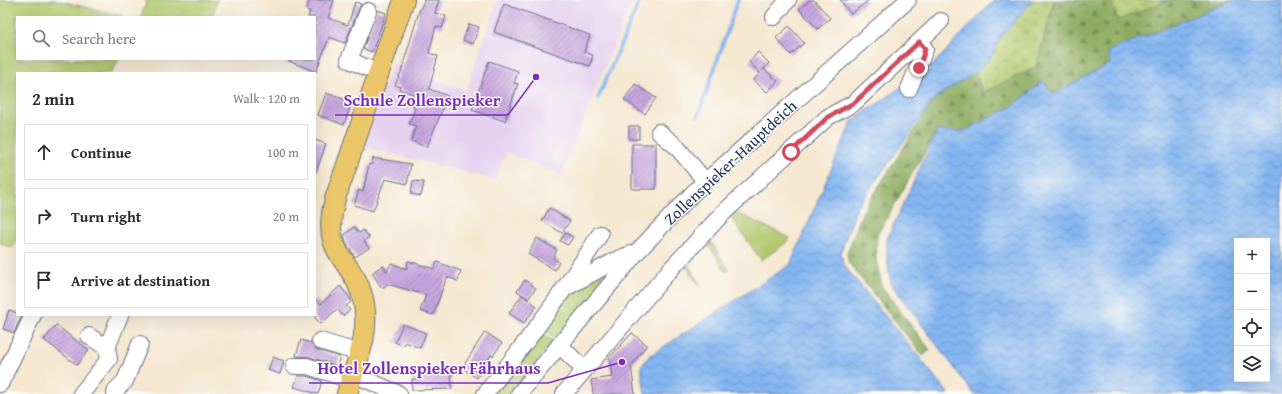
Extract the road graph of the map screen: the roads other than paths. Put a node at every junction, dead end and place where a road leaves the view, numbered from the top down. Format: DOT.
graph roads {
  1 [pos="404,0"];
  2 [pos="788,0"];
  3 [pos="908,0"];
  4 [pos="368,11"];
  5 [pos="774,17"];
  6 [pos="941,21"];
  7 [pos="919,42"];
  8 [pos="379,73"];
  9 [pos="909,89"];
  10 [pos="659,132"];
  11 [pos="706,181"];
  12 [pos="600,234"];
  13 [pos="637,252"];
  14 [pos="567,287"];
  15 [pos="33,316"];
  16 [pos="120,316"];
  17 [pos="89,336"];
  18 [pos="320,341"];
  19 [pos="140,344"];
  20 [pos="559,345"];
  21 [pos="107,348"];
  22 [pos="360,353"];
  23 [pos="294,366"];
  24 [pos="584,369"];
  25 [pos="350,383"];
  26 [pos="0,384"];
  27 [pos="81,394"];
  28 [pos="115,394"];
  29 [pos="399,394"];
  30 [pos="485,394"];
  31 [pos="519,394"];
  32 [pos="564,394"];
  1 -- 8 [label="main road"];
  2 -- 5 [label="street"];
  3 -- 11 [label="street, Zollenspieker-Hauptdeich"];
  4 -- 8 [label="street"];
  6 -- 7 [label="street"];
  7 -- 9 [label="street"];
  7 -- 24 [label="street"];
  8 -- 22 [label="main road"];
  10 -- 11 [label="street"];
  11 -- 13 [label="street, Zollenspieker-Hauptdeich"];
  12 -- 14 [label="street"];
  13 -- 14 [label="street"];
  13 -- 20 [label="street, Zollenspieker-Hauptdeich"];
  14 -- 30 [label="street"];
  15 -- 26 [label="street"];
  16 -- 21 [label="street"];
  17 -- 21 [label="street"];
  18 -- 22 [label="street"];
  19 -- 28 [label="street"];
  20 -- 24 [label="street"];
  20 -- 31 [label="street, Zollenspieker-Hauptdeich"];
  21 -- 27 [label="street"];
  22 -- 25 [label="main road"];
  23 -- 25 [label="street"];
  24 -- 32 [label="street"];
  25 -- 29 [label="street"];
}
